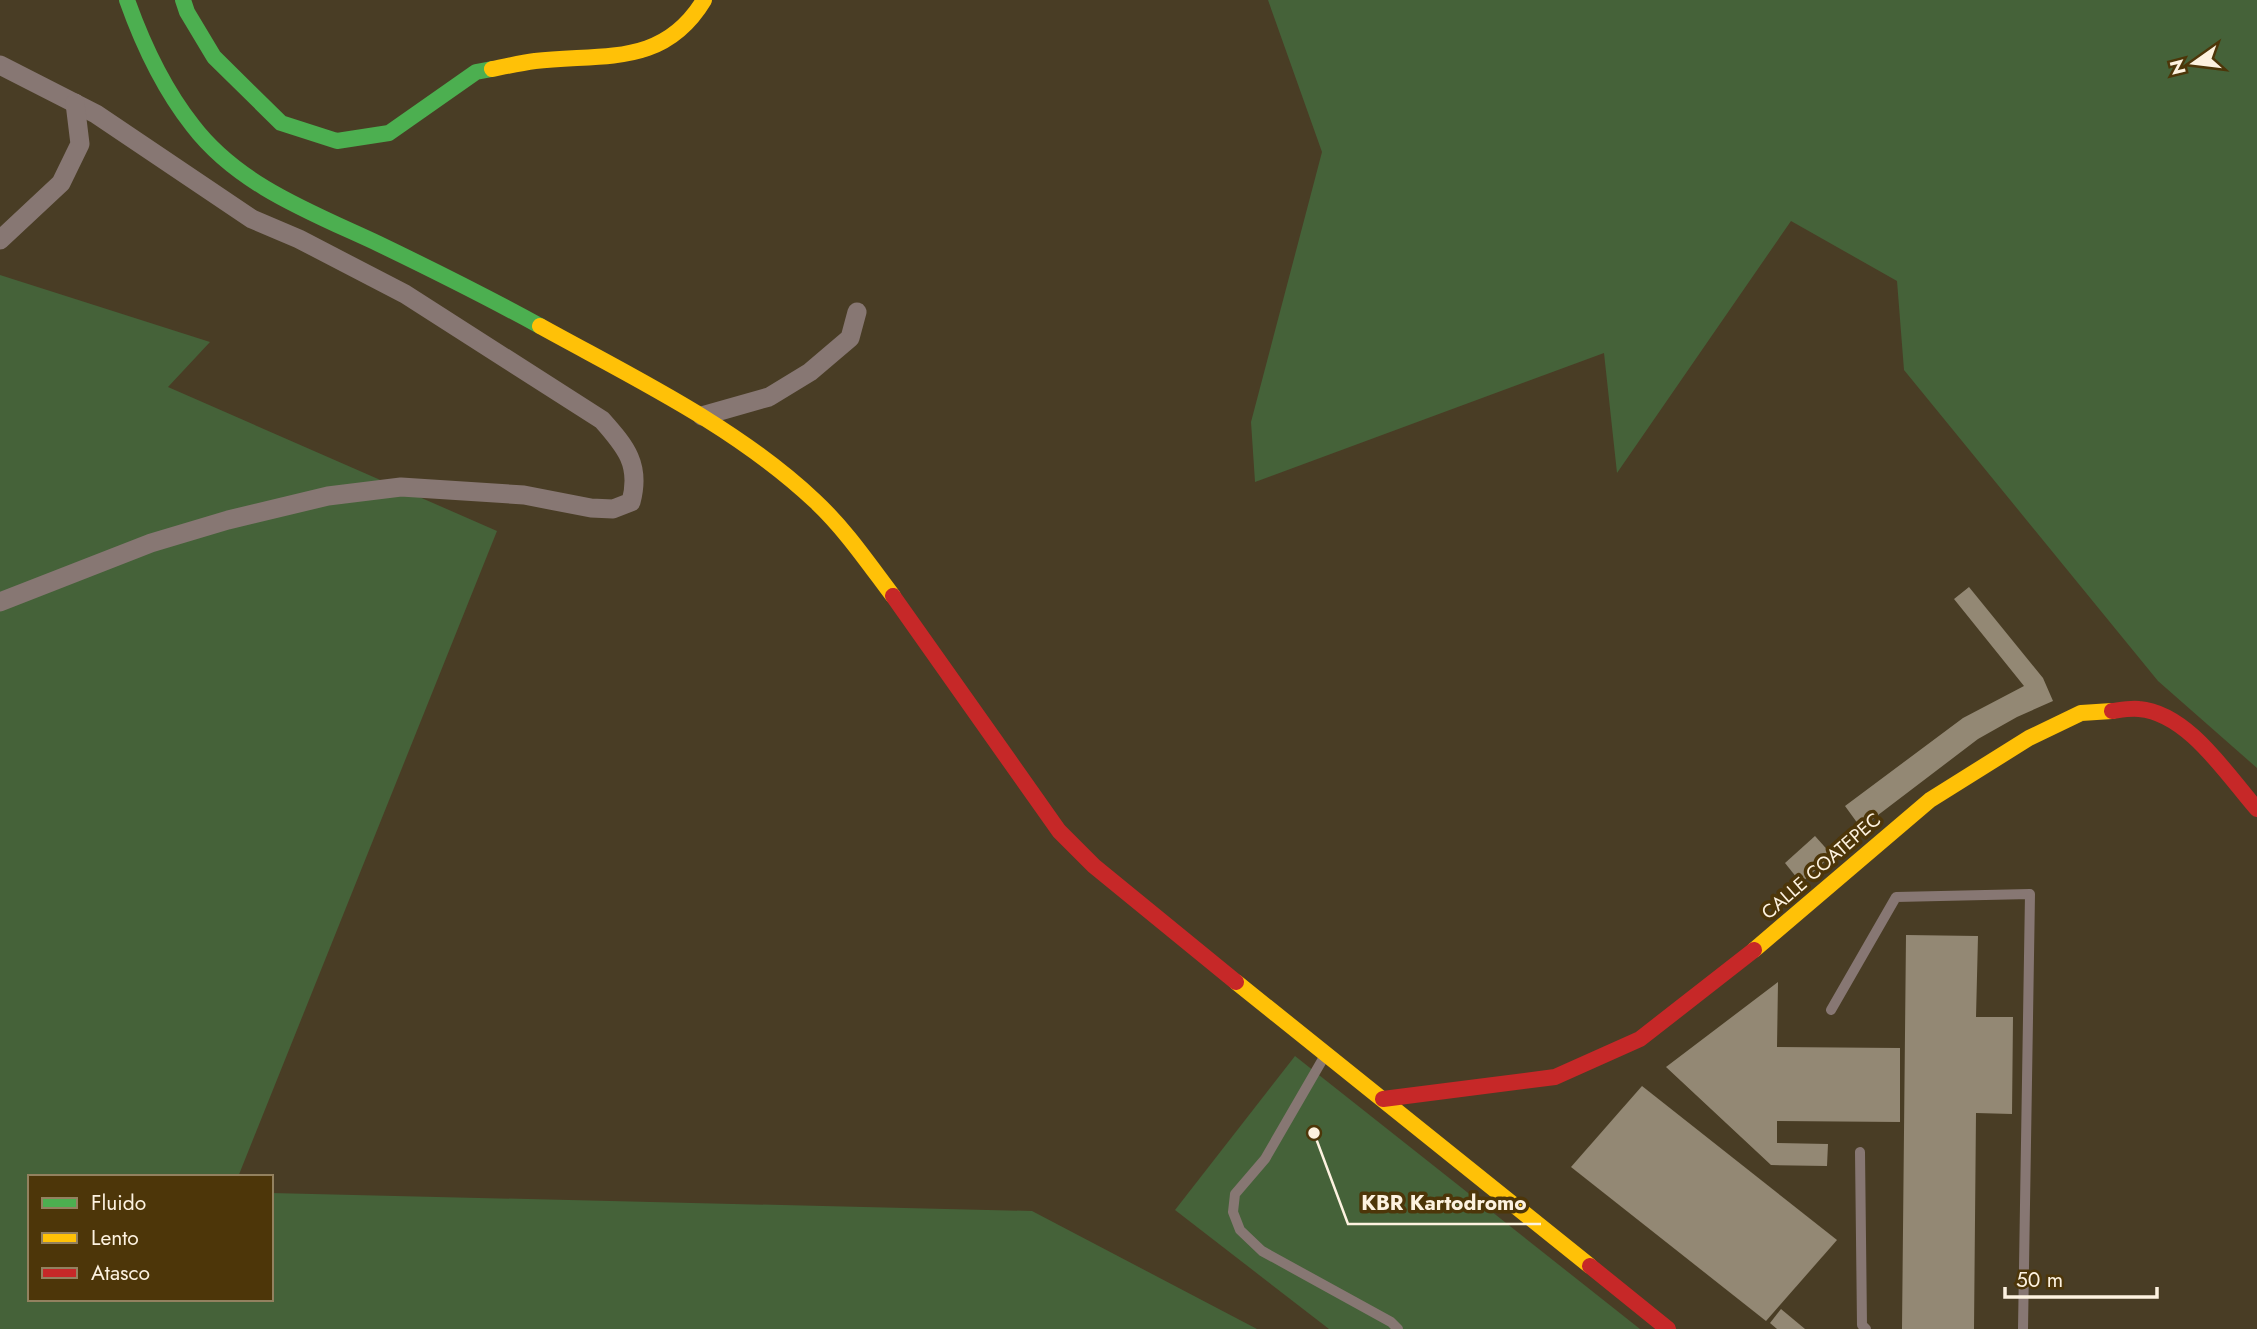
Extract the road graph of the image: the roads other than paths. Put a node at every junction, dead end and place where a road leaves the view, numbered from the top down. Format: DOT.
graph roads {
  1 [pos="127,0"];
  2 [pos="183,0"];
  3 [pos="704,0"];
  4 [pos="0,65"];
  5 [pos="75,103"];
  6 [pos="0,240"];
  7 [pos="420,264"];
  8 [pos="405,294"];
  9 [pos="857,312"];
  10 [pos="702,416"];
  11 [pos="0,602"];
  12 [pos="2257,809"];
  13 [pos="1831,1010"];
  14 [pos="1326,1054"];
  15 [pos="1382,1099"];
  16 [pos="1860,1152"];
  17 [pos="1398,1329"];
  18 [pos="1668,1329"];
  19 [pos="1866,1329"];
  20 [pos="2023,1329"];
  1 -- 7 [label="main road"];
  2 -- 3 [label="main road"];
  4 -- 5 [label="street"];
  5 -- 6 [label="street"];
  5 -- 8 [label="street"];
  7 -- 8 [label="street"];
  7 -- 10 [label="main road"];
  8 -- 11 [label="street"];
  9 -- 10 [label="street"];
  10 -- 14 [label="main road"];
  12 -- 15 [label="main road, CALLE COATEPEC"];
  13 -- 20 [label="lane"];
  14 -- 15 [label="main road"];
  14 -- 17 [label="lane"];
  15 -- 18 [label="main road"];
  16 -- 19 [label="lane"];
}
